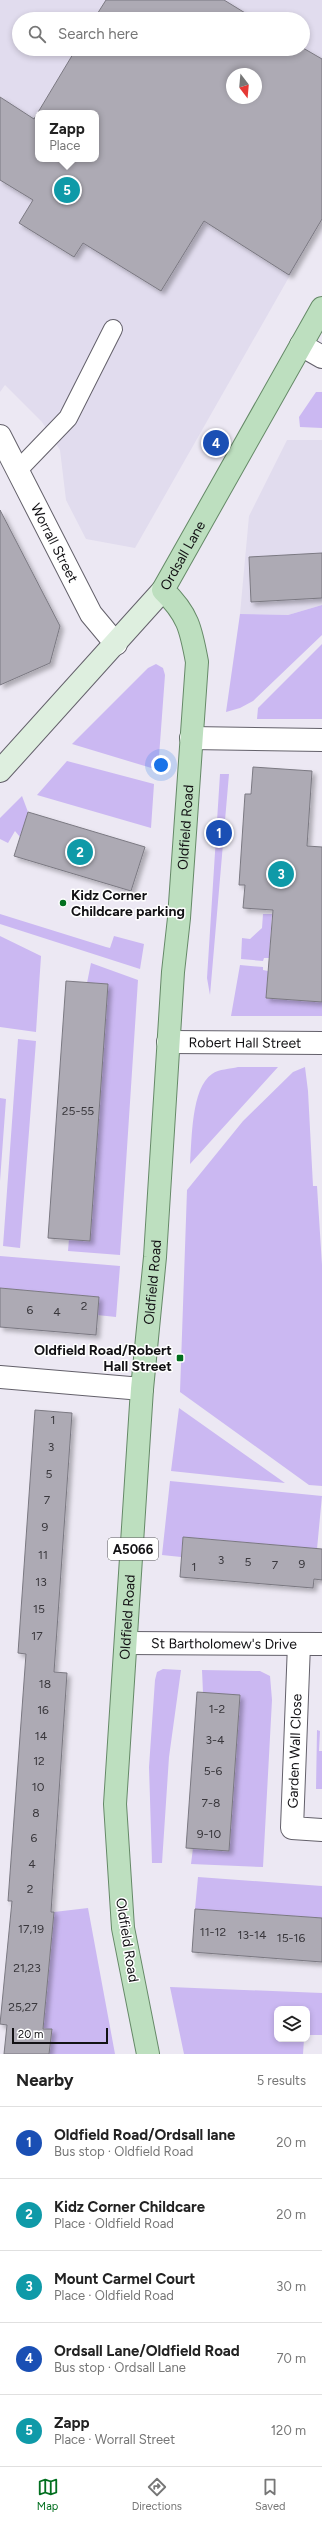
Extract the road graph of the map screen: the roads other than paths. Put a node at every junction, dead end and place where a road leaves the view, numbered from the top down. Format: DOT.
graph roads {
  1 [pos="322,308"];
  2 [pos="112,329"];
  3 [pos="301,345"];
  4 [pos="322,357"];
  5 [pos="0,436"];
  6 [pos="18,470"];
  7 [pos="163,590"];
  8 [pos="116,644"];
  9 [pos="191,738"];
  10 [pos="322,740"];
  11 [pos="0,771"];
  12 [pos="168,1042"];
  13 [pos="322,1043"];
  14 [pos="0,1377"];
  15 [pos="142,1389"];
  16 [pos="126,1643"];
  17 [pos="299,1644"];
  18 [pos="322,1644"];
  19 [pos="322,1830"];
  20 [pos="148,2054"];
  1 -- 3 [label="main road, Ordsall Lane"];
  2 -- 6 [label="lane"];
  3 -- 4 [label="street"];
  3 -- 7 [label="main road, Ordsall Lane"];
  5 -- 6 [label="street, Worrall Street"];
  6 -- 8 [label="street, Worrall Street"];
  7 -- 8 [label="main road, Ordsall Lane"];
  7 -- 9 [label="main road, Oldfield Road / A5066"];
  8 -- 11 [label="main road, Ordsall Lane"];
  9 -- 10 [label="street"];
  9 -- 12 [label="main road, Oldfield Road / A5066"];
  12 -- 13 [label="street, Robert Hall Street"];
  12 -- 15 [label="main road, Oldfield Road / A5066"];
  14 -- 15 [label="street"];
  15 -- 16 [label="main road, Oldfield Road / A5066"];
  16 -- 17 [label="street, St Bartholomew's Drive"];
  16 -- 20 [label="main road, Oldfield Road / A5066"];
  17 -- 18 [label="street, St Bartholomew's Drive"];
  17 -- 19 [label="street, Garden Wall Close"];
}
